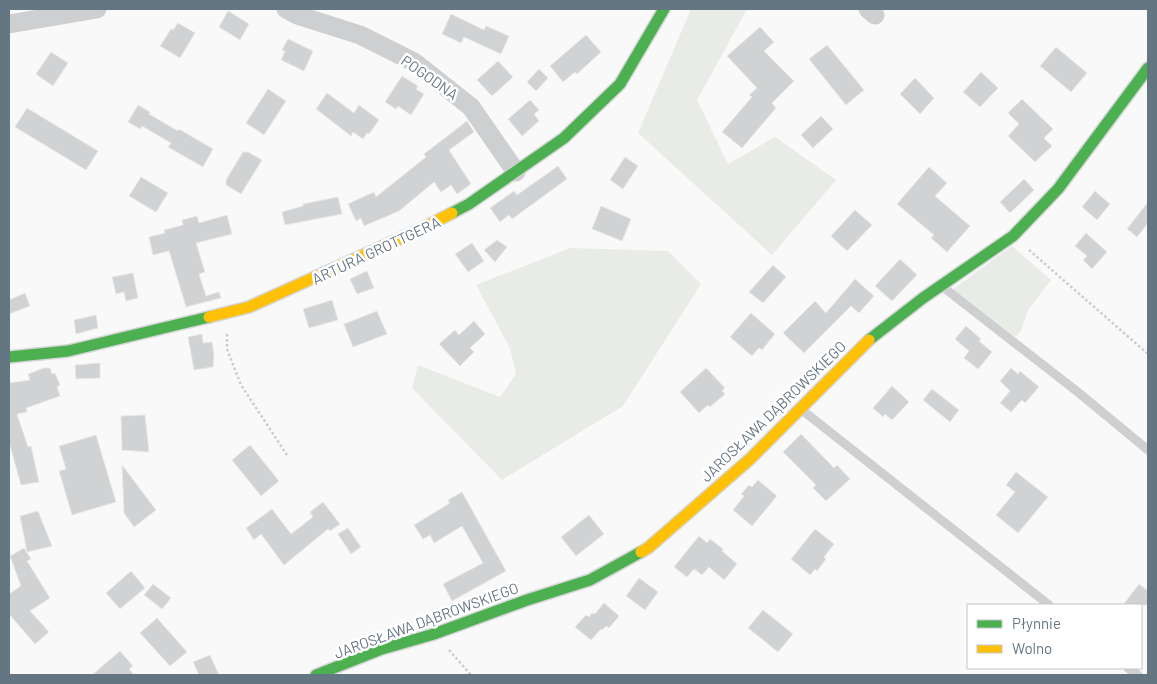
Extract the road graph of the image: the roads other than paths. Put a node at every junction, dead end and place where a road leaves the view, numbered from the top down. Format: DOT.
graph roads {
  1 [pos="97,9"];
  2 [pos="286,9"];
  3 [pos="664,9"];
  4 [pos="9,24"];
  5 [pos="1148,68"];
  6 [pos="516,172"];
  7 [pos="941,286"];
  8 [pos="9,357"];
  9 [pos="799,409"];
  10 [pos="1148,450"];
  11 [pos="1048,604"];
  12 [pos="316,675"];
  1 -- 4 [label="street"];
  2 -- 6 [label="street, POGODNA"];
  3 -- 6 [label="street, ARTURA GROTTGERA"];
  5 -- 7 [label="street, JAROSŁAWA DĄBROWSKIEGO"];
  6 -- 8 [label="street, ARTURA GROTTGERA"];
  7 -- 9 [label="street, JAROSŁAWA DĄBROWSKIEGO"];
  7 -- 10 [label="lane"];
  9 -- 11 [label="lane"];
  9 -- 12 [label="street, JAROSŁAWA DĄBROWSKIEGO"];
}
